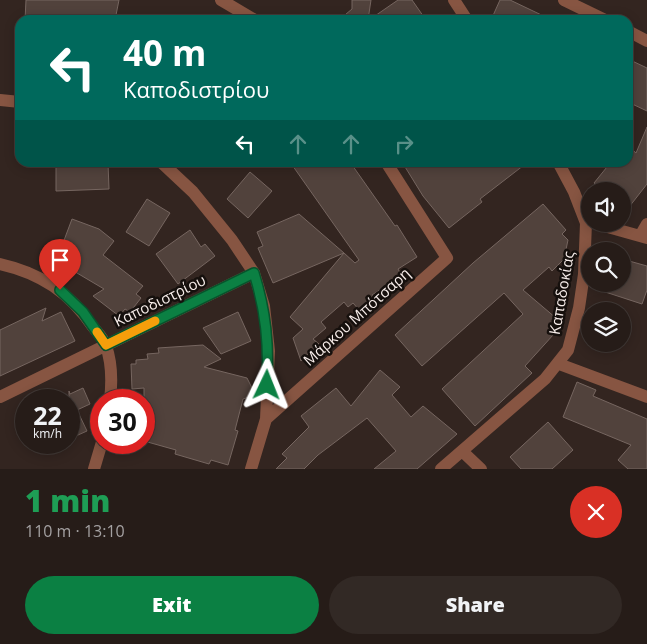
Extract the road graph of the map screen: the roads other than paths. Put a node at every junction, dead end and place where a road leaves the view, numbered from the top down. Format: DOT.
graph roads {
  1 [pos="221,0"];
  2 [pos="454,0"];
  3 [pos="564,0"];
  4 [pos="246,15"];
  5 [pos="464,15"];
  6 [pos="595,15"];
  7 [pos="633,34"];
  8 [pos="647,41"];
  9 [pos="0,100"];
  10 [pos="15,102"];
  11 [pos="166,167"];
  12 [pos="389,167"];
  13 [pos="561,167"];
  14 [pos="581,208"];
  15 [pos="647,224"];
  16 [pos="587,232"];
  17 [pos="625,232"];
  18 [pos="643,237"];
  19 [pos="0,264"];
  20 [pos="254,273"];
  21 [pos="106,345"];
  22 [pos="559,364"];
  23 [pos="110,389"];
  24 [pos="0,397"];
  25 [pos="647,397"];
  26 [pos="266,420"];
  27 [pos="462,452"];
  28 [pos="98,454"];
  29 [pos="94,469"];
  30 [pos="251,469"];
  31 [pos="441,469"];
  32 [pos="481,469"];
  1 -- 4 [label="street"];
  2 -- 5 [label="street"];
  3 -- 6 [label="street"];
  7 -- 8 [label="street"];
  9 -- 10 [label="street"];
  11 -- 20 [label="street"];
  12 -- 26 [label="street, Μάρκου Μπότσαρη"];
  13 -- 14 [label="street, Καπαδοκίας"];
  15 -- 18 [label="street"];
  16 -- 22 [label="street, Καπαδοκίας"];
  17 -- 18 [label="street"];
  19 -- 21 [label="street"];
  20 -- 21 [label="street, Καποδιστρίου"];
  20 -- 26 [label="street"];
  21 -- 23 [label="street"];
  21 -- 24 [label="street, Καποδιστρίου"];
  22 -- 25 [label="street"];
  22 -- 27 [label="street, Καπαδοκίας"];
  26 -- 30 [label="street"];
  27 -- 31 [label="street, Καπαδοκίας"];
  27 -- 32 [label="street"];
  28 -- 29 [label="street"];
}
